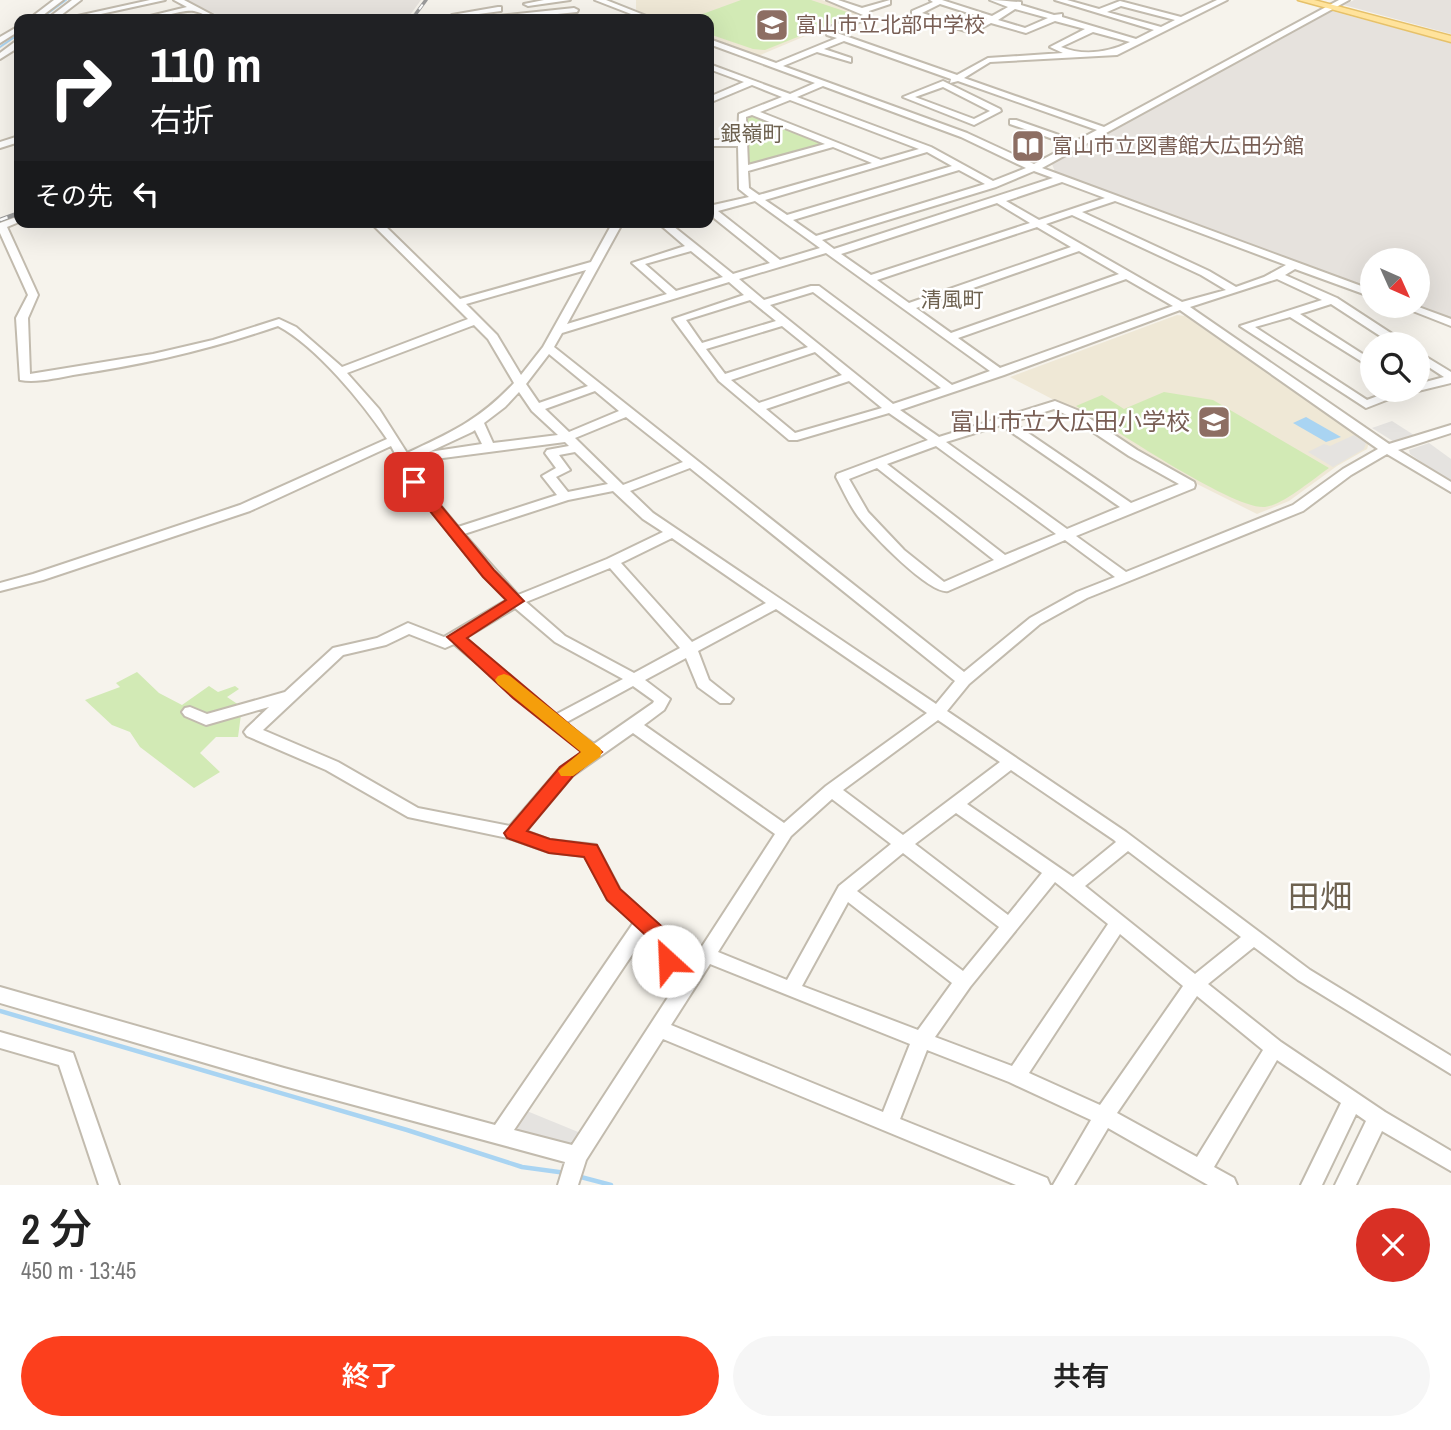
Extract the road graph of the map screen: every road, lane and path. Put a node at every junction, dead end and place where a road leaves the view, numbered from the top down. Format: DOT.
graph roads {
  1 [pos="59,0"];
  2 [pos="77,0"];
  3 [pos="161,0"];
  4 [pos="178,0"];
  5 [pos="565,0"];
  6 [pos="571,0"];
  7 [pos="599,0"];
  8 [pos="834,0"];
  9 [pos="994,0"];
  10 [pos="1025,0"];
  11 [pos="1059,0"];
  12 [pos="1110,0"];
  13 [pos="1223,0"];
  14 [pos="1303,0"];
  15 [pos="1313,0"];
  16 [pos="1345,0"];
  17 [pos="937,1"];
  18 [pos="463,2"];
  19 [pos="887,2"];
  20 [pos="1120,3"];
  21 [pos="528,4"];
  22 [pos="129,6"];
  23 [pos="1015,6"];
  24 [pos="1081,6"];
  25 [pos="1332,6"];
  26 [pos="194,8"];
  27 [pos="574,10"];
  28 [pos="862,11"];
  29 [pos="1100,12"];
  30 [pos="40,14"];
  31 [pos="58,14"];
  32 [pos="90,14"];
  33 [pos="137,14"];
  34 [pos="166,14"];
  35 [pos="205,14"];
  36 [pos="456,14"];
  37 [pos="473,14"];
  38 [pos="516,14"];
  39 [pos="528,14"];
  40 [pos="577,14"];
  41 [pos="637,14"];
  42 [pos="1055,18"];
  43 [pos="994,20"];
  44 [pos="1182,20"];
  45 [pos="1092,29"];
  46 [pos="1162,30"];
  47 [pos="844,38"];
  48 [pos="1451,38"];
  49 [pos="1137,42"];
  50 [pos="714,44"];
  51 [pos="817,49"];
  52 [pos="1074,55"];
  53 [pos="848,60"];
  54 [pos="775,66"];
  55 [pos="714,69"];
  56 [pos="954,78"];
  57 [pos="752,82"];
  58 [pos="823,83"];
  59 [pos="943,85"];
  60 [pos="789,97"];
  61 [pos="714,98"];
  62 [pos="895,110"];
  63 [pos="753,112"];
  64 [pos="1060,114"];
  65 [pos="1050,119"];
  66 [pos="1013,122"];
  67 [pos="1040,123"];
  68 [pos="863,124"];
  69 [pos="1030,128"];
  70 [pos="1104,130"];
  71 [pos="714,143"];
  72 [pos="743,143"];
  73 [pos="834,144"];
  74 [pos="1078,145"];
  75 [pos="928,149"];
  76 [pos="881,163"];
  77 [pos="960,167"];
  78 [pos="1034,168"];
  79 [pos="744,169"];
  80 [pos="1063,178"];
  81 [pos="993,184"];
  82 [pos="756,198"];
  83 [pos="1115,198"];
  84 [pos="998,200"];
  85 [pos="714,209"];
  86 [pos="1073,212"];
  87 [pos="714,214"];
  88 [pos="785,219"];
  89 [pos="1039,223"];
  90 [pos="1,226"];
  91 [pos="381,228"];
  92 [pos="615,228"];
  93 [pos="671,228"];
  94 [pos="812,240"];
  95 [pos="692,247"];
  96 [pos="1080,247"];
  97 [pos="828,252"];
  98 [pos="594,264"];
  99 [pos="778,264"];
  100 [pos="1294,265"];
  101 [pos="1127,275"];
  102 [pos="1279,276"];
  103 [pos="730,278"];
  104 [pos="869,279"];
  105 [pos="1234,290"];
  106 [pos="1360,290"];
  107 [pos="674,295"];
  108 [pos="756,300"];
  109 [pos="1333,300"];
  110 [pos="458,303"];
  111 [pos="1181,306"];
  112 [pos="907,307"];
  113 [pos="1292,313"];
  114 [pos="1430,315"];
  115 [pos="476,320"];
  116 [pos="783,322"];
  117 [pos="1451,323"];
  118 [pos="1246,326"];
  119 [pos="559,330"];
  120 [pos="1219,332"];
  121 [pos="1382,332"];
  122 [pos="950,337"];
  123 [pos="699,347"];
  124 [pos="548,348"];
  125 [pos="816,348"];
  126 [pos="1360,357"];
  127 [pos="1430,363"];
  128 [pos="340,372"];
  129 [pos="1000,373"];
  130 [pos="851,376"];
  131 [pos="1451,378"];
  132 [pos="723,379"];
  133 [pos="1430,384"];
  134 [pos="519,385"];
  135 [pos="596,387"];
  136 [pos="950,389"];
  137 [pos="1372,402"];
  138 [pos="1366,404"];
  139 [pos="536,408"];
  140 [pos="757,408"];
  141 [pos="891,409"];
  142 [pos="629,411"];
  143 [pos="1336,414"];
  144 [pos="1003,421"];
  145 [pos="477,422"];
  146 [pos="1451,429"];
  147 [pos="394,440"];
  148 [pos="936,441"];
  149 [pos="571,443"];
  150 [pos="489,447"];
  151 [pos="1387,449"];
  152 [pos="404,459"];
  153 [pos="691,463"];
  154 [pos="878,463"];
  155 [pos="1451,488"];
  156 [pos="617,489"];
  157 [pos="565,498"];
  158 [pos="1130,508"];
  159 [pos="454,532"];
  160 [pos="672,533"];
  161 [pos="1065,534"];
  162 [pos="612,562"];
  163 [pos="1004,562"];
  164 [pos="1124,577"];
  165 [pos="0,587"];
  166 [pos="516,601"];
  167 [pos="777,603"];
  168 [pos="456,637"];
  169 [pos="691,651"];
  170 [pos="635,680"];
  171 [pos="964,680"];
  172 [pos="291,695"];
  173 [pos="725,699"];
  174 [pos="190,712"];
  175 [pos="936,714"];
  176 [pos="554,722"];
  177 [pos="634,725"];
  178 [pos="593,752"];
  179 [pos="1010,763"];
  180 [pos="832,790"];
  181 [pos="955,804"];
  182 [pos="785,832"];
  183 [pos="514,833"];
  184 [pos="1128,842"];
  185 [pos="903,844"];
  186 [pos="1053,872"];
  187 [pos="1073,886"];
  188 [pos="845,891"];
  189 [pos="645,921"];
  190 [pos="1118,923"];
  191 [pos="1010,926"];
  192 [pos="1253,939"];
  193 [pos="706,955"];
  194 [pos="689,981"];
  195 [pos="964,982"];
  196 [pos="1194,985"];
  197 [pos="791,990"];
  198 [pos="0,995"];
  199 [pos="659,1029"];
  200 [pos="0,1040"];
  201 [pos="921,1041"];
  202 [pos="1274,1048"];
  203 [pos="1451,1066"];
  204 [pos="1016,1076"];
  205 [pos="1353,1100"];
  206 [pos="1104,1116"];
  207 [pos="1378,1118"];
  208 [pos="889,1122"];
  209 [pos="499,1135"];
  210 [pos="578,1156"];
  211 [pos="1451,1162"];
  212 [pos="1202,1170"];
  213 [pos="109,1185"];
  214 [pos="568,1185"];
  215 [pos="1040,1185"];
  216 [pos="1063,1185"];
  217 [pos="1227,1185"];
  218 [pos="1311,1185"];
  219 [pos="1345,1185"];
  1 -- 30 [label="street"];
  2 -- 31 [label="street"];
  3 -- 22 [label="street"];
  4 -- 26 [label="street"];
  5 -- 21 [label="street"];
  6 -- 27 [label="street"];
  7 -- 41 [label="street"];
  8 -- 28 [label="street"];
  9 -- 23 [label="street"];
  10 -- 23 [label="street"];
  11 -- 24 [label="street"];
  12 -- 20 [label="street"];
  13 -- 44 [label="street"];
  14 -- 25 [label="main road"];
  15 -- 25 [label="main road"];
  16 -- 25 [label="street"];
  17 -- 43 [label="street"];
  17 -- 43 [label="street"];
  18 -- 36 [label="street"];
  19 -- 28 [label="street"];
  20 -- 29 [label="street"];
  20 -- 44 [label="street"];
  22 -- 32 [label="street"];
  22 -- 33 [label="street"];
  23 -- 42 [label="street"];
  23 -- 43 [label="street"];
  24 -- 29 [label="street"];
  24 -- 42 [label="street"];
  25 -- 48 [label="main road"];
  25 -- 70 [label="street"];
  26 -- 34 [label="street"];
  26 -- 35 [label="street"];
  27 -- 39 [label="street"];
  27 -- 40 [label="street"];
  28 -- 47 [label="street"];
  29 -- 46 [label="street"];
  37 -- 38 [label="street"];
  42 -- 43 [label="street"];
  42 -- 45 [label="street"];
  44 -- 46 [label="street"];
  45 -- 49 [label="street"];
  45 -- 52 [label="street"];
  46 -- 49 [label="street"];
  47 -- 51 [label="street"];
  47 -- 56 [label="street"];
  49 -- 52 [label="street"];
  50 -- 54 [label="street"];
  51 -- 53 [label="street"];
  51 -- 54 [label="street"];
  52 -- 56 [label="street"];
  54 -- 58 [label="street"];
  55 -- 57 [label="street"];
  56 -- 59 [label="street"];
  56 -- 64 [label="street"];
  57 -- 60 [label="street"];
  57 -- 61 [label="street"];
  58 -- 60 [label="street"];
  58 -- 62 [label="street"];
  59 -- 59 [label="street"];
  60 -- 63 [label="street"];
  60 -- 68 [label="street"];
  62 -- 68 [label="street"];
  62 -- 78 [label="street"];
  63 -- 72 [label="street"];
  63 -- 73 [label="street"];
  64 -- 65 [label="street"];
  64 -- 70 [label="street"];
  66 -- 69 [label="street"];
  67 -- 69 [label="street"];
  68 -- 75 [label="street"];
  69 -- 74 [label="street"];
  70 -- 74 [label="street"];
  71 -- 72 [label="street"];
  72 -- 79 [label="street"];
  73 -- 76 [label="street"];
  73 -- 79 [label="street"];
  74 -- 78 [label="street"];
  75 -- 76 [label="street"];
  75 -- 77 [label="street"];
  76 -- 82 [label="street"];
  77 -- 81 [label="street"];
  77 -- 88 [label="street"];
  78 -- 80 [label="street"];
  78 -- 81 [label="street"];
  79 -- 82 [label="street"];
  80 -- 83 [label="street"];
  80 -- 84 [label="street"];
  81 -- 94 [label="street"];
  82 -- 85 [label="street"];
  82 -- 88 [label="street"];
  83 -- 86 [label="street"];
  83 -- 100 [label="street"];
  84 -- 89 [label="street"];
  84 -- 97 [label="street"];
  86 -- 89 [label="street"];
  86 -- 105 [label="street"];
  87 -- 99 [label="street"];
  88 -- 94 [label="street"];
  89 -- 96 [label="street"];
  89 -- 104 [label="street"];
  90 -- 128 [label="street"];
  91 -- 110 [label="street"];
  92 -- 98 [label="street"];
  93 -- 95 [label="street"];
  94 -- 97 [label="street"];
  95 -- 103 [label="street"];
  95 -- 107 [label="street"];
  96 -- 101 [label="street"];
  96 -- 112 [label="street"];
  97 -- 99 [label="street"];
  97 -- 104 [label="street"];
  98 -- 110 [label="street"];
  98 -- 119 [label="street"];
  99 -- 103 [label="street"];
  100 -- 102 [label="street"];
  100 -- 106 [label="street"];
  101 -- 111 [label="street"];
  101 -- 122 [label="street"];
  102 -- 105 [label="street"];
  102 -- 109 [label="street"];
  103 -- 107 [label="street"];
  103 -- 108 [label="street"];
  104 -- 112 [label="street"];
  105 -- 111 [label="street"];
  107 -- 119 [label="street"];
  108 -- 116 [label="street"];
  108 -- 123 [label="street"];
  108 -- 136 [label="street"];
  109 -- 113 [label="street"];
  109 -- 121 [label="street"];
  110 -- 115 [label="street"];
  111 -- 120 [label="street"];
  111 -- 129 [label="street"];
  112 -- 122 [label="street"];
  113 -- 118 [label="street"];
  113 -- 126 [label="street"];
  114 -- 117 [label="street"];
  115 -- 128 [label="street"];
  115 -- 134 [label="street"];
  116 -- 123 [label="street"];
  116 -- 125 [label="street"];
  118 -- 120 [label="street"];
  118 -- 138 [label="street"];
  119 -- 124 [label="street"];
  120 -- 143 [label="street"];
  122 -- 129 [label="street"];
  123 -- 132 [label="street"];
  124 -- 134 [label="street"];
  124 -- 135 [label="street"];
  125 -- 130 [label="street"];
  125 -- 132 [label="street"];
  127 -- 131 [label="street"];
  128 -- 147 [label="street"];
  129 -- 136 [label="street"];
  130 -- 140 [label="street"];
  130 -- 141 [label="street"];
  131 -- 133 [label="street"];
  132 -- 140 [label="street"];
  134 -- 139 [label="street"];
  134 -- 145 [label="street"];
  135 -- 139 [label="street"];
  135 -- 142 [label="street"];
  136 -- 141 [label="street"];
  137 -- 138 [label="street"];
  138 -- 143 [label="street"];
  139 -- 149 [label="street"];
  140 -- 141 [label="street"];
  141 -- 148 [label="street"];
  142 -- 149 [label="street"];
  142 -- 153 [label="street"];
  143 -- 151 [label="street"];
  144 -- 148 [label="street"];
  144 -- 158 [label="street"];
  144 -- 158 [label="street"];
  145 -- 150 [label="street"];
  145 -- 152 [label="street"];
  146 -- 151 [label="street"];
  147 -- 152 [label="street"];
  147 -- 165 [label="street"];
  148 -- 154 [label="street"];
  148 -- 161 [label="street"];
  149 -- 150 [label="street"];
  149 -- 156 [label="street"];
  149 -- 157 [label="street"];
  150 -- 152 [label="street"];
  151 -- 155 [label="street"];
  151 -- 164 [label="street"];
  152 -- 159 [label="street"];
  153 -- 156 [label="street"];
  153 -- 171 [label="street"];
  154 -- 163 [label="street"];
  154 -- 163 [label="street"];
  156 -- 157 [label="street"];
  156 -- 160 [label="street"];
  157 -- 159 [label="street"];
  158 -- 161 [label="street"];
  159 -- 166 [label="street"];
  160 -- 162 [label="street"];
  160 -- 167 [label="street"];
  161 -- 163 [label="street"];
  161 -- 164 [label="street"];
  162 -- 166 [label="street"];
  162 -- 169 [label="street"];
  164 -- 171 [label="street"];
  166 -- 168 [label="street"];
  166 -- 170 [label="street"];
  167 -- 169 [label="street"];
  167 -- 175 [label="street"];
  168 -- 172 [label="street"];
  168 -- 176 [label="street"];
  169 -- 170 [label="street"];
  169 -- 173 [label="street"];
  170 -- 176 [label="street"];
  170 -- 177 [label="street"];
  171 -- 175 [label="street"];
  172 -- 174 [label="street"];
  172 -- 183 [label="street"];
  175 -- 179 [label="street"];
  175 -- 180 [label="street"];
  176 -- 178 [label="street"];
  177 -- 178 [label="street"];
  177 -- 182 [label="street"];
  178 -- 183 [label="street"];
  179 -- 181 [label="street"];
  179 -- 184 [label="street"];
  180 -- 182 [label="street"];
  180 -- 185 [label="street"];
  181 -- 185 [label="street"];
  181 -- 186 [label="street"];
  182 -- 193 [label="street"];
  183 -- 189 [label="street"];
  184 -- 187 [label="street"];
  184 -- 192 [label="street"];
  185 -- 188 [label="street"];
  185 -- 191 [label="street"];
  186 -- 187 [label="street"];
  186 -- 191 [label="street"];
  187 -- 190 [label="street"];
  188 -- 195 [label="street"];
  188 -- 197 [label="street"];
  189 -- 194 [label="street"];
  189 -- 209 [label="street"];
  190 -- 196 [label="street"];
  190 -- 204 [label="street"];
  191 -- 195 [label="street"];
  192 -- 196 [label="street"];
  192 -- 203 [label="street"];
  193 -- 194 [label="street"];
  193 -- 197 [label="street"];
  194 -- 199 [label="street"];
  195 -- 201 [label="street"];
  196 -- 202 [label="street"];
  196 -- 206 [label="street"];
  197 -- 201 [label="street"];
  198 -- 209 [label="street"];
  199 -- 208 [label="street"];
  199 -- 210 [label="street"];
  200 -- 213 [label="street"];
  201 -- 204 [label="street"];
  201 -- 208 [label="street"];
  202 -- 205 [label="street"];
  202 -- 212 [label="street"];
  204 -- 206 [label="street"];
  205 -- 207 [label="street"];
  205 -- 218 [label="street"];
  206 -- 212 [label="street"];
  206 -- 216 [label="street"];
  207 -- 211 [label="street"];
  207 -- 219 [label="street"];
  208 -- 215 [label="street"];
  209 -- 210 [label="street"];
  210 -- 214 [label="street"];
  212 -- 217 [label="street"];
}
